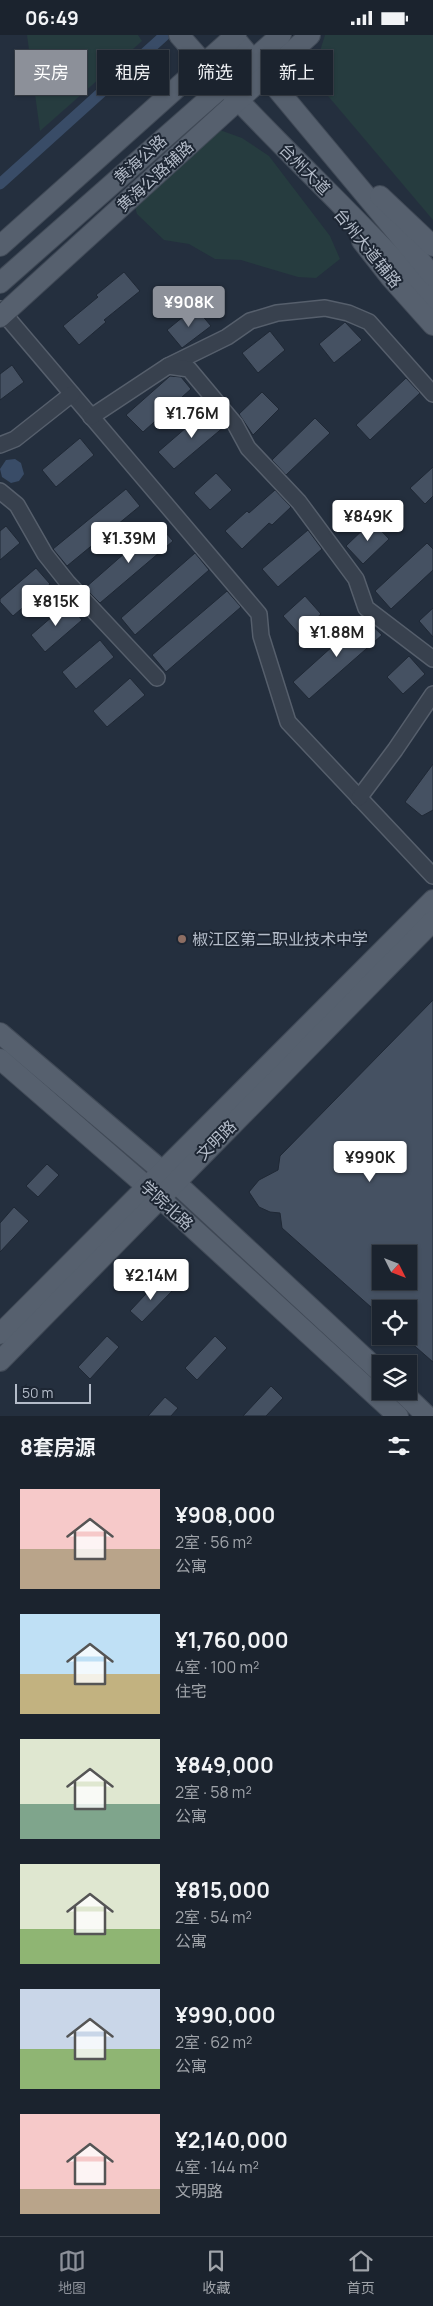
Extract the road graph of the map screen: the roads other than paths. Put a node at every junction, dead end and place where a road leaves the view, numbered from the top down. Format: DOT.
graph roads {
  1 [pos="281,35"];
  2 [pos="310,35"];
  3 [pos="234,36"];
  4 [pos="183,39"];
  5 [pos="192,50"];
  6 [pos="219,50"];
  7 [pos="294,50"];
  8 [pos="254,59"];
  9 [pos="251,62"];
  10 [pos="261,68"];
  11 [pos="261,79"];
  12 [pos="179,86"];
  13 [pos="213,95"];
  14 [pos="233,95"];
  15 [pos="283,95"];
  16 [pos="238,100"];
  17 [pos="313,131"];
  18 [pos="125,135"];
  19 [pos="329,150"];
  20 [pos="288,151"];
  21 [pos="143,156"];
  22 [pos="305,169"];
  23 [pos="433,246"];
  24 [pos="0,247"];
  25 [pos="433,276"];
  26 [pos="0,283"];
  27 [pos="433,301"];
  28 [pos="1,313"];
  29 [pos="433,325"];
  30 [pos="168,365"];
  31 [pos="433,393"];
  32 [pos="72,394"];
  33 [pos="91,417"];
  34 [pos="0,445"];
  35 [pos="0,491"];
  36 [pos="433,659"];
  37 [pos="157,678"];
  38 [pos="433,694"];
  39 [pos="359,798"];
  40 [pos="433,876"];
  41 [pos="433,900"];
  42 [pos="433,921"];
  43 [pos="0,1033"];
  44 [pos="0,1059"];
  45 [pos="168,1176"];
  46 [pos="153,1192"];
  47 [pos="0,1334"];
  48 [pos="0,1361"];
  49 [pos="372,1365"];
  50 [pos="410,1400"];
  51 [pos="398,1416"];
  52 [pos="427,1416"];
  1 -- 8 [label="main road, 黄海公路"];
  2 -- 7 [label="main road, 黄海公路辅路"];
  3 -- 6 [label="main road, 黄海公路"];
  3 -- 8 [label="main road, 台州大道"];
  4 -- 5 [label="main road, 台州大道"];
  8 -- 9 [label="main road, 黄海公路"];
  8 -- 10 [label="main road, 台州大道"];
  11 -- 16 [label="main road, 黄海公路辅路"];
  12 -- 18 [label="main road, 黄海公路"];
  13 -- 21 [label="main road, 黄海公路"];
  14 -- 16 [label="main road, 台州大道"];
  15 -- 17 [label="main road, 台州大道"];
  16 -- 20 [label="main road, 台州大道"];
  16 -- 28 [label="main road, 黄海公路辅路"];
  17 -- 19 [label="main road, 台州大道"];
  17 -- 20 [label="main road"];
  18 -- 21 [label="main road"];
  18 -- 24 [label="main road, 黄海公路"];
  19 -- 23 [label="main road"];
  19 -- 25 [label="main road, 台州大道"];
  20 -- 22 [label="main road, 台州大道"];
  21 -- 26 [label="main road, 黄海公路"];
  22 -- 27 [label="main road, 台州大道"];
  22 -- 29 [label="main road, 台州大道辅路"];
  28 -- 32 [label="street"];
  30 -- 31 [label="street"];
  30 -- 33 [label="street"];
  30 -- 36 [label="street"];
  32 -- 33 [label="street"];
  32 -- 34 [label="street"];
  33 -- 39 [label="street"];
  35 -- 37 [label="street"];
  38 -- 39 [label="street"];
  39 -- 40 [label="street"];
  41 -- 45 [label="main road, 文明路"];
  42 -- 45 [label="main road, 文明路"];
  43 -- 45 [label="main road, 学院北路"];
  44 -- 46 [label="main road, 学院北路"];
  45 -- 46 [label="main road, 文明路"];
  45 -- 49 [label="main road, 学院北路"];
  46 -- 47 [label="main road, 文明路"];
  46 -- 48 [label="main road, 文明路"];
  46 -- 51 [label="main road, 学院北路"];
  50 -- 52 [label="main road"];
}
